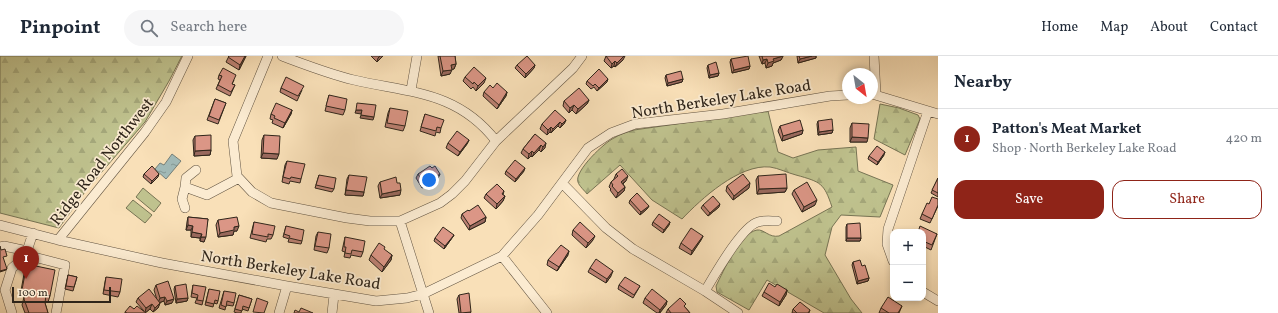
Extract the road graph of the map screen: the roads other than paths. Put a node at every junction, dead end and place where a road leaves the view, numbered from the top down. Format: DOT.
graph roads {
  1 [pos="188,56"];
  2 [pos="268,56"];
  3 [pos="282,56"];
  4 [pos="417,56"];
  5 [pos="582,56"];
  6 [pos="874,56"];
  7 [pos="874,68"];
  8 [pos="411,90"];
  9 [pos="842,95"];
  10 [pos="878,95"];
  11 [pos="928,111"];
  12 [pos="938,114"];
  13 [pos="496,141"];
  14 [pos="196,170"];
  15 [pos="239,178"];
  16 [pos="562,183"];
  17 [pos="185,187"];
  18 [pos="185,208"];
  19 [pos="400,221"];
  20 [pos="777,221"];
  21 [pos="0,225"];
  22 [pos="33,233"];
  23 [pos="58,240"];
  24 [pos="0,246"];
  25 [pos="890,252"];
  26 [pos="27,253"];
  27 [pos="502,256"];
  28 [pos="4,285"];
  29 [pos="287,286"];
  30 [pos="705,291"];
  31 [pos="423,294"];
  32 [pos="926,294"];
  33 [pos="334,295"];
  34 [pos="938,302"];
  35 [pos="12,313"];
  36 [pos="56,313"];
  37 [pos="279,313"];
  38 [pos="332,313"];
  39 [pos="430,313"];
  40 [pos="546,313"];
  41 [pos="738,313"];
  1 -- 23 [label="street, Ridge Road Northwest"];
  2 -- 15 [label="street"];
  3 -- 8 [label="street"];
  4 -- 8 [label="street"];
  5 -- 13 [label="street"];
  6 -- 7 [label="street"];
  8 -- 13 [label="street"];
  9 -- 16 [label="street, North Berkeley Lake Road"];
  10 -- 11 [label="street"];
  11 -- 12 [label="street"];
  11 -- 25 [label="street"];
  13 -- 19 [label="street"];
  14 -- 17 [label="street"];
  15 -- 17 [label="street"];
  15 -- 19 [label="street"];
  16 -- 27 [label="street, North Berkeley Lake Road"];
  16 -- 30 [label="street"];
  17 -- 18 [label="street"];
  19 -- 31 [label="street"];
  20 -- 30 [label="street"];
  21 -- 22 [label="street, North Berkeley Lake Road"];
  22 -- 23 [label="street, North Berkeley Lake Road"];
  22 -- 26 [label="street"];
  23 -- 29 [label="street, North Berkeley Lake Road"];
  24 -- 26 [label="street"];
  26 -- 28 [label="street"];
  26 -- 36 [label="street"];
  27 -- 31 [label="street, North Berkeley Lake Road"];
  27 -- 40 [label="street"];
  28 -- 35 [label="street"];
  29 -- 33 [label="street, North Berkeley Lake Road"];
  29 -- 37 [label="street"];
  30 -- 41 [label="street"];
  31 -- 33 [label="street, North Berkeley Lake Road"];
  31 -- 39 [label="street"];
  32 -- 34 [label="street"];
  33 -- 38 [label="street"];
}
